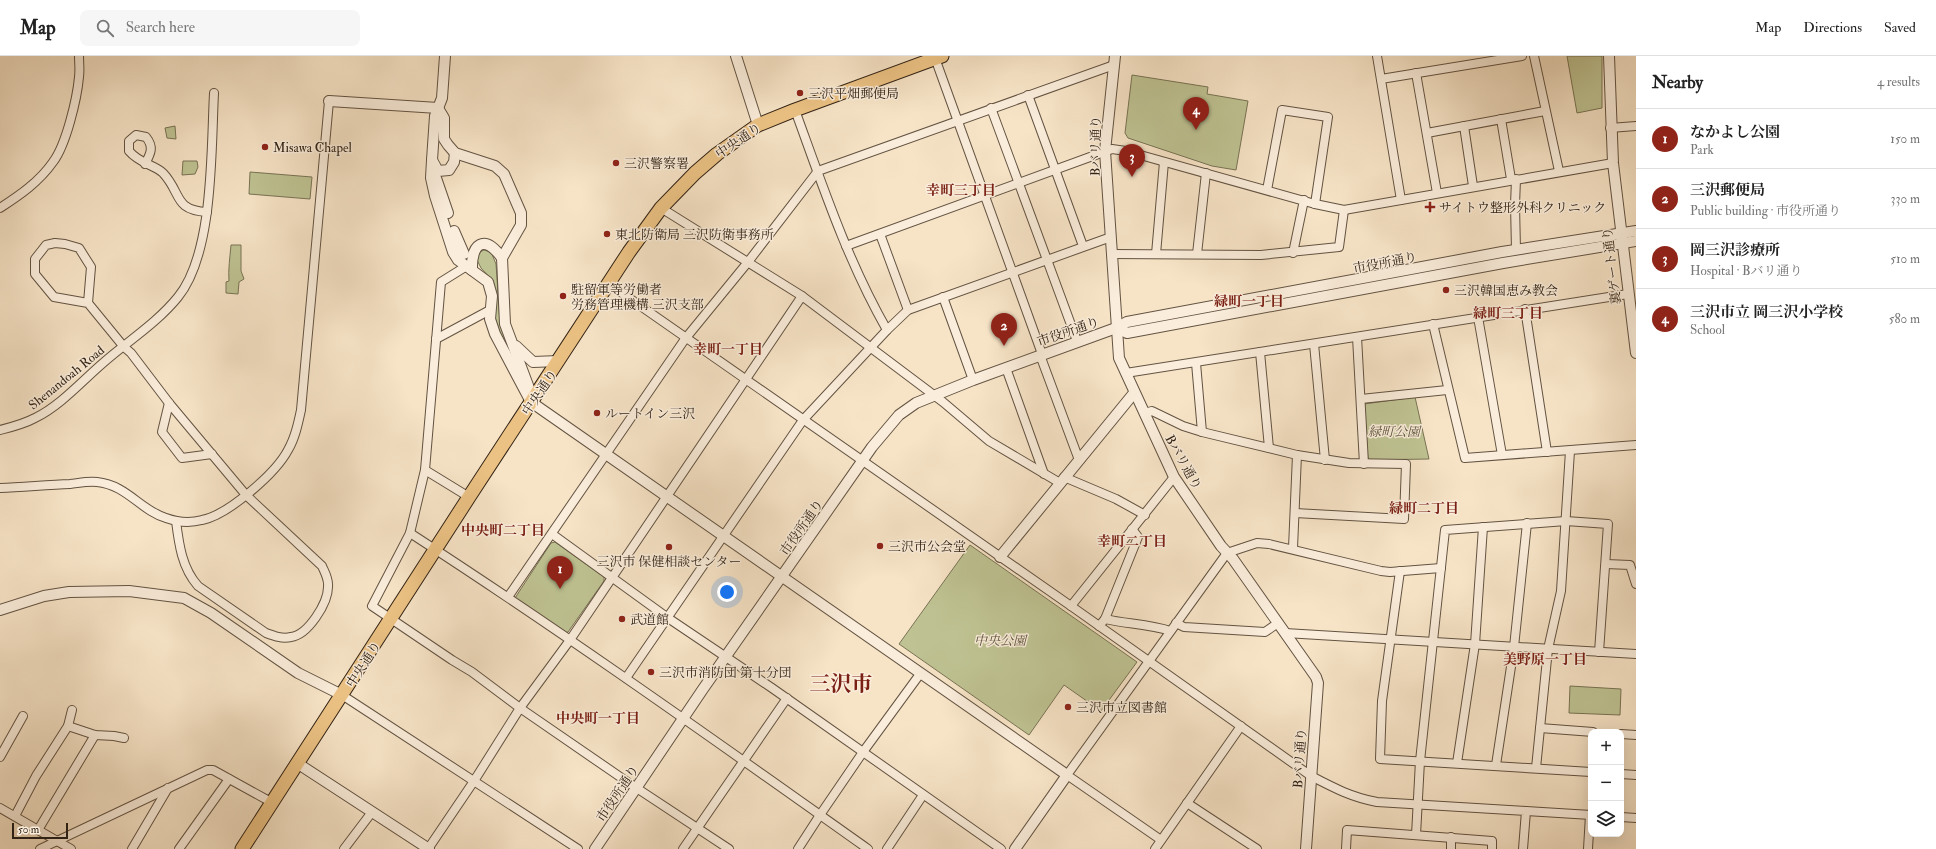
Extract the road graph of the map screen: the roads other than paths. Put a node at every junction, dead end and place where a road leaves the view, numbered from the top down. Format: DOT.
graph roads {
  1 [pos="79,56"];
  2 [pos="446,56"];
  3 [pos="736,56"];
  4 [pos="1377,56"];
  5 [pos="1522,56"];
  6 [pos="1534,56"];
  7 [pos="1609,56"];
  8 [pos="939,57"];
  9 [pos="1115,60"];
  10 [pos="1416,73"];
  11 [pos="1381,79"];
  12 [pos="214,93"];
  13 [pos="1028,95"];
  14 [pos="329,101"];
  15 [pos="438,108"];
  16 [pos="991,108"];
  17 [pos="795,110"];
  18 [pos="1545,110"];
  19 [pos="1501,119"];
  20 [pos="958,120"];
  21 [pos="758,125"];
  22 [pos="1464,126"];
  23 [pos="1636,126"];
  24 [pos="1610,128"];
  25 [pos="1427,133"];
  26 [pos="1105,151"];
  27 [pos="455,154"];
  28 [pos="1164,162"];
  29 [pos="1613,163"];
  30 [pos="145,164"];
  31 [pos="433,164"];
  32 [pos="1055,170"];
  33 [pos="818,171"];
  34 [pos="1559,171"];
  35 [pos="1206,173"];
  36 [pos="1514,179"];
  37 [pos="1018,184"];
  38 [pos="1473,186"];
  39 [pos="1267,190"];
  40 [pos="1437,193"];
  41 [pos="985,196"];
  42 [pos="1304,200"];
  43 [pos="1402,200"];
  44 [pos="1315,204"];
  45 [pos="0,208"];
  46 [pos="661,208"];
  47 [pos="1344,210"];
  48 [pos="207,212"];
  49 [pos="1636,231"];
  50 [pos="1620,232"];
  51 [pos="880,234"];
  52 [pos="1111,237"];
  53 [pos="1636,241"];
  54 [pos="1622,243"];
  55 [pos="846,246"];
  56 [pos="1083,246"];
  57 [pos="1516,250"];
  58 [pos="1293,253"];
  59 [pos="464,254"];
  60 [pos="1112,254"];
  61 [pos="1156,254"];
  62 [pos="1197,254"];
  63 [pos="502,258"];
  64 [pos="1046,260"];
  65 [pos="748,262"];
  66 [pos="468,269"];
  67 [pos="1012,272"];
  68 [pos="609,284"];
  69 [pos="1628,294"];
  70 [pos="802,296"];
  71 [pos="943,297"];
  72 [pos="88,303"];
  73 [pos="1525,309"];
  74 [pos="490,310"];
  75 [pos="908,310"];
  76 [pos="1633,311"];
  77 [pos="1478,317"];
  78 [pos="1433,324"];
  79 [pos="1116,328"];
  80 [pos="887,330"];
  81 [pos="1357,336"];
  82 [pos="436,339"];
  83 [pos="685,339"];
  84 [pos="511,340"];
  85 [pos="1077,341"];
  86 [pos="1314,344"];
  87 [pos="124,347"];
  88 [pos="870,348"];
  89 [pos="1260,352"];
  90 [pos="1636,353"];
  91 [pos="1041,354"];
  92 [pos="559,361"];
  93 [pos="1196,363"];
  94 [pos="1006,368"];
  95 [pos="1126,373"];
  96 [pos="745,380"];
  97 [pos="972,380"];
  98 [pos="1447,390"];
  99 [pos="1134,393"];
  100 [pos="933,395"];
  101 [pos="1361,400"];
  102 [pos="531,402"];
  103 [pos="169,403"];
  104 [pos="1144,412"];
  105 [pos="803,420"];
  106 [pos="0,430"];
  107 [pos="1202,432"];
  108 [pos="1636,446"];
  109 [pos="1269,448"];
  110 [pos="1570,451"];
  111 [pos="1547,452"];
  112 [pos="212,454"];
  113 [pos="606,454"];
  114 [pos="1297,455"];
  115 [pos="1502,455"];
  116 [pos="1079,460"];
  117 [pos="1325,460"];
  118 [pos="862,461"];
  119 [pos="1364,464"];
  120 [pos="425,470"];
  121 [pos="1044,474"];
  122 [pos="1174,477"];
  123 [pos="1062,480"];
  124 [pos="0,488"];
  125 [pos="246,495"];
  126 [pos="667,496"];
  127 [pos="469,497"];
  128 [pos="1295,513"];
  129 [pos="1145,515"];
  130 [pos="176,521"];
  131 [pos="1566,521"];
  132 [pos="1527,523"];
  133 [pos="1483,526"];
  134 [pos="1132,529"];
  135 [pos="410,533"];
  136 [pos="552,534"];
  137 [pos="724,536"];
  138 [pos="1293,548"];
  139 [pos="436,550"];
  140 [pos="1228,553"];
  141 [pos="1000,557"];
  142 [pos="1606,564"];
  143 [pos="1441,568"];
  144 [pos="1400,571"];
  145 [pos="613,576"];
  146 [pos="782,577"];
  147 [pos="1636,584"];
  148 [pos="508,597"];
  149 [pos="1071,606"];
  150 [pos="0,610"];
  151 [pos="668,618"];
  152 [pos="1105,619"];
  153 [pos="391,620"];
  154 [pos="1176,623"];
  155 [pos="1278,623"];
  156 [pos="1099,626"];
  157 [pos="1170,631"];
  158 [pos="1285,633"];
  159 [pos="1390,639"];
  160 [pos="570,640"];
  161 [pos="1433,642"];
  162 [pos="1475,644"];
  163 [pos="1514,647"];
  164 [pos="1548,649"];
  165 [pos="1599,652"];
  166 [pos="1636,654"];
  167 [pos="726,657"];
  168 [pos="1149,662"];
  169 [pos="920,674"];
  170 [pos="626,678"];
  171 [pos="342,695"];
  172 [pos="787,698"];
  173 [pos="520,708"];
  174 [pos="72,710"];
  175 [pos="23,716"];
  176 [pos="683,719"];
  177 [pos="68,726"];
  178 [pos="1240,726"];
  179 [pos="1540,728"];
  180 [pos="1588,732"];
  181 [pos="1624,734"];
  182 [pos="95,735"];
  183 [pos="1636,735"];
  184 [pos="124,738"];
  185 [pos="863,752"];
  186 [pos="0,757"];
  187 [pos="745,760"];
  188 [pos="1420,760"];
  189 [pos="297,763"];
  190 [pos="1457,763"];
  191 [pos="1496,765"];
  192 [pos="1536,768"];
  193 [pos="1588,772"];
  194 [pos="1624,774"];
  195 [pos="1067,775"];
  196 [pos="1636,775"];
  197 [pos="1311,776"];
  198 [pos="229,779"];
  199 [pos="474,781"];
  200 [pos="168,788"];
  201 [pos="637,788"];
  202 [pos="923,795"];
  203 [pos="271,802"];
  204 [pos="1187,803"];
  205 [pos="1417,804"];
  206 [pos="0,808"];
  207 [pos="1526,811"];
  208 [pos="372,812"];
  209 [pos="820,815"];
  210 [pos="1588,815"];
  211 [pos="15,816"];
  212 [pos="1624,817"];
  213 [pos="1636,818"];
  214 [pos="698,828"];
  215 [pos="38,830"];
  216 [pos="1416,835"];
  217 [pos="1589,837"];
  218 [pos="1451,838"];
  219 [pos="57,840"];
  220 [pos="1161,840"];
  221 [pos="40,849"];
  222 [pos="71,849"];
  223 [pos="132,849"];
  224 [pos="179,849"];
  225 [pos="242,849"];
  226 [pos="344,849"];
  227 [pos="429,849"];
  228 [pos="578,849"];
  229 [pos="595,849"];
  230 [pos="684,849"];
  231 [pos="730,849"];
  232 [pos="798,849"];
  233 [pos="868,849"];
  234 [pos="887,849"];
  235 [pos="1001,849"];
  236 [pos="1015,849"];
  237 [pos="1155,849"];
  238 [pos="1257,849"];
  239 [pos="1306,849"];
  240 [pos="1346,849"];
  241 [pos="1451,849"];
  242 [pos="1492,849"];
  243 [pos="1523,849"];
  244 [pos="1588,849"];
  1 -- 45 [label="street"];
  2 -- 15 [label="street"];
  3 -- 21 [label="street"];
  4 -- 11 [label="street"];
  5 -- 10 [label="street"];
  6 -- 18 [label="street"];
  7 -- 24 [label="street, 裏ゲート通り"];
  8 -- 17 [label="main road, 中央通り"];
  8 -- 20 [label="street"];
  9 -- 13 [label="street"];
  9 -- 26 [label="street, Bバリ通り"];
  10 -- 11 [label="street"];
  10 -- 25 [label="street"];
  11 -- 43 [label="street"];
  12 -- 48 [label="street, Shenandoah Road"];
  13 -- 16 [label="street"];
  13 -- 32 [label="street"];
  14 -- 15 [label="street"];
  14 -- 125 [label="street"];
  15 -- 27 [label="street"];
  15 -- 31 [label="street"];
  16 -- 20 [label="street"];
  16 -- 37 [label="street"];
  17 -- 21 [label="main road, 中央通り"];
  17 -- 33 [label="street"];
  18 -- 19 [label="street"];
  18 -- 34 [label="street"];
  19 -- 22 [label="street"];
  19 -- 36 [label="street"];
  20 -- 33 [label="street"];
  20 -- 41 [label="street"];
  21 -- 46 [label="main road, 中央通り"];
  22 -- 25 [label="street"];
  22 -- 38 [label="street"];
  23 -- 24 [label="street"];
  24 -- 29 [label="street, 裏ゲート通り"];
  25 -- 40 [label="street"];
  26 -- 28 [label="street"];
  26 -- 32 [label="street"];
  26 -- 52 [label="street, Bバリ通り"];
  27 -- 31 [label="street"];
  27 -- 63 [label="street"];
  28 -- 35 [label="street"];
  28 -- 61 [label="street"];
  29 -- 34 [label="street"];
  29 -- 50 [label="street, 裏ゲート通り"];
  30 -- 48 [label="street"];
  31 -- 59 [label="street"];
  31 -- 66 [label="street"];
  32 -- 37 [label="street"];
  32 -- 56 [label="street"];
  33 -- 55 [label="street"];
  33 -- 65 [label="street"];
  34 -- 36 [label="street"];
  35 -- 39 [label="street"];
  35 -- 62 [label="street"];
  36 -- 38 [label="street"];
  36 -- 57 [label="street"];
  37 -- 41 [label="street"];
  37 -- 64 [label="street"];
  38 -- 40 [label="street"];
  39 -- 42 [label="street"];
  39 -- 44 [label="street"];
  40 -- 43 [label="street"];
  41 -- 51 [label="street"];
  41 -- 67 [label="street"];
  42 -- 44 [label="street"];
  42 -- 58 [label="street"];
  43 -- 47 [label="street"];
  44 -- 47 [label="street"];
  46 -- 65 [label="street"];
  46 -- 68 [label="main road, 中央通り"];
  47 -- 58 [label="street"];
  48 -- 87 [label="street, Shenandoah Road"];
  49 -- 50 [label="street, 市役所通り"];
  50 -- 54 [label="street, 裏ゲート通り"];
  50 -- 57 [label="street, 市役所通り"];
  51 -- 55 [label="street"];
  51 -- 75 [label="street"];
  52 -- 56 [label="street"];
  52 -- 60 [label="street, Bバリ通り"];
  53 -- 54 [label="street, 市役所通り"];
  54 -- 69 [label="street, 裏ゲート通り"];
  54 -- 79 [label="street, 市役所通り"];
  55 -- 80 [label="street"];
  56 -- 64 [label="street"];
  57 -- 79 [label="street, 市役所通り"];
  58 -- 62 [label="street"];
  60 -- 61 [label="street"];
  60 -- 79 [label="street, Bバリ通り"];
  61 -- 62 [label="street"];
  63 -- 66 [label="street"];
  63 -- 84 [label="street"];
  64 -- 67 [label="street"];
  64 -- 85 [label="street"];
  65 -- 70 [label="street"];
  65 -- 83 [label="street"];
  66 -- 74 [label="street"];
  66 -- 82 [label="street"];
  67 -- 71 [label="street"];
  67 -- 91 [label="street"];
  68 -- 83 [label="street"];
  68 -- 92 [label="main road, 中央通り"];
  69 -- 73 [label="street"];
  69 -- 76 [label="street, 裏ゲート通り"];
  70 -- 88 [label="street"];
  70 -- 96 [label="street"];
  71 -- 75 [label="street"];
  71 -- 97 [label="street"];
  72 -- 72 [label="street"];
  72 -- 87 [label="street"];
  73 -- 77 [label="street"];
  73 -- 111 [label="street"];
  74 -- 82 [label="street"];
  74 -- 102 [label="street"];
  75 -- 80 [label="street"];
  76 -- 90 [label="street, 裏ゲート通り"];
  77 -- 78 [label="street"];
  77 -- 115 [label="street"];
  78 -- 81 [label="street"];
  78 -- 98 [label="street"];
  79 -- 85 [label="street, 市役所通り"];
  79 -- 95 [label="street, Bバリ通り"];
  80 -- 88 [label="street"];
  81 -- 86 [label="street"];
  81 -- 101 [label="street"];
  82 -- 120 [label="street"];
  83 -- 96 [label="street"];
  83 -- 113 [label="street"];
  84 -- 92 [label="street"];
  84 -- 102 [label="street"];
  85 -- 91 [label="street, 市役所通り"];
  86 -- 89 [label="street"];
  86 -- 117 [label="street"];
  87 -- 103 [label="street"];
  87 -- 106 [label="street, Shenandoah Road"];
  88 -- 100 [label="street"];
  88 -- 105 [label="street"];
  89 -- 93 [label="street"];
  89 -- 109 [label="street"];
  91 -- 94 [label="street, 市役所通り"];
  91 -- 116 [label="street"];
  92 -- 102 [label="main road, 中央通り"];
  93 -- 95 [label="street"];
  93 -- 107 [label="street"];
  94 -- 97 [label="street, 市役所通り"];
  94 -- 121 [label="street"];
  95 -- 99 [label="street, Bバリ通り"];
  96 -- 105 [label="street"];
  96 -- 126 [label="street"];
  97 -- 100 [label="street, 市役所通り"];
  98 -- 101 [label="street"];
  98 -- 115 [label="street"];
  99 -- 104 [label="street, Bバリ通り"];
  99 -- 116 [label="street"];
  100 -- 118 [label="street, 市役所通り"];
  100 -- 121 [label="street"];
  101 -- 119 [label="street"];
  102 -- 113 [label="street"];
  102 -- 127 [label="main road, 中央通り"];
  103 -- 112 [label="street"];
  103 -- 112 [label="street"];
  104 -- 107 [label="street"];
  104 -- 122 [label="street, Bバリ通り"];
  105 -- 118 [label="street"];
  105 -- 137 [label="street"];
  107 -- 109 [label="street"];
  108 -- 110 [label="street"];
  109 -- 114 [label="street"];
  110 -- 111 [label="street"];
  110 -- 131 [label="street"];
  111 -- 115 [label="street"];
  112 -- 125 [label="street"];
  113 -- 126 [label="street"];
  113 -- 136 [label="street"];
  114 -- 117 [label="street"];
  114 -- 128 [label="street"];
  116 -- 123 [label="street"];
  117 -- 119 [label="street"];
  118 -- 141 [label="street"];
  118 -- 146 [label="street, 市役所通り"];
  119 -- 128 [label="street"];
  120 -- 127 [label="street"];
  120 -- 135 [label="street"];
  121 -- 123 [label="street"];
  122 -- 129 [label="street"];
  122 -- 140 [label="street, Bバリ通り"];
  123 -- 129 [label="street"];
  123 -- 141 [label="street"];
  124 -- 130 [label="street"];
  125 -- 130 [label="street"];
  125 -- 130 [label="street"];
  126 -- 137 [label="street"];
  126 -- 145 [label="street"];
  127 -- 139 [label="main road, 中央通り"];
  128 -- 138 [label="street"];
  129 -- 134 [label="street"];
  131 -- 132 [label="street"];
  131 -- 142 [label="street"];
  131 -- 164 [label="street"];
  132 -- 133 [label="street"];
  132 -- 163 [label="street"];
  133 -- 143 [label="street"];
  133 -- 162 [label="street"];
  134 -- 149 [label="street"];
  134 -- 152 [label="street"];
  135 -- 139 [label="street"];
  135 -- 153 [label="street"];
  136 -- 145 [label="street"];
  136 -- 148 [label="street"];
  137 -- 146 [label="street"];
  137 -- 151 [label="street"];
  138 -- 140 [label="street"];
  138 -- 144 [label="street"];
  139 -- 148 [label="street"];
  139 -- 153 [label="main road, 中央通り"];
  140 -- 154 [label="street"];
  140 -- 155 [label="street, Bバリ通り"];
  141 -- 149 [label="street"];
  142 -- 147 [label="street"];
  142 -- 165 [label="street"];
  143 -- 144 [label="street"];
  143 -- 161 [label="street"];
  144 -- 159 [label="street"];
  145 -- 151 [label="street"];
  145 -- 160 [label="street"];
  146 -- 167 [label="street, 市役所通り"];
  146 -- 169 [label="street"];
  148 -- 160 [label="street"];
  149 -- 156 [label="street"];
  150 -- 171 [label="street"];
  151 -- 167 [label="street"];
  151 -- 170 [label="street"];
  152 -- 156 [label="street"];
  152 -- 157 [label="street"];
  153 -- 171 [label="main road, 中央通り"];
  153 -- 173 [label="street"];
  154 -- 155 [label="street"];
  154 -- 157 [label="street"];
  155 -- 158 [label="street, Bバリ通り"];
  156 -- 168 [label="street"];
  157 -- 168 [label="street"];
  158 -- 159 [label="street"];
  158 -- 197 [label="street, Bバリ通り"];
  159 -- 161 [label="street"];
  159 -- 188 [label="street"];
  160 -- 170 [label="street"];
  160 -- 173 [label="street"];
  161 -- 162 [label="street"];
  161 -- 188 [label="street"];
  162 -- 163 [label="street"];
  162 -- 190 [label="street"];
  163 -- 164 [label="street"];
  163 -- 191 [label="street"];
  164 -- 165 [label="street"];
  164 -- 179 [label="street"];
  165 -- 166 [label="street"];
  167 -- 172 [label="street"];
  167 -- 176 [label="street, 市役所通り"];
  168 -- 178 [label="street"];
  168 -- 195 [label="street"];
  169 -- 185 [label="street"];
  169 -- 195 [label="street"];
  170 -- 176 [label="street"];
  171 -- 189 [label="main road, 中央通り"];
  171 -- 199 [label="street"];
  172 -- 185 [label="street"];
  172 -- 187 [label="street"];
  173 -- 199 [label="street"];
  173 -- 201 [label="street"];
  174 -- 177 [label="street"];
  175 -- 186 [label="street"];
  176 -- 187 [label="street"];
  176 -- 201 [label="street, 市役所通り"];
  177 -- 182 [label="street"];
  177 -- 211 [label="street"];
  178 -- 197 [label="street"];
  178 -- 204 [label="street"];
  179 -- 180 [label="street"];
  179 -- 192 [label="street"];
  181 -- 183 [label="street"];
  182 -- 184 [label="street"];
  182 -- 215 [label="street"];
  185 -- 202 [label="street"];
  185 -- 209 [label="street"];
  187 -- 209 [label="street"];
  187 -- 214 [label="street"];
  188 -- 190 [label="street"];
  188 -- 205 [label="street"];
  189 -- 203 [label="main road, 中央通り"];
  189 -- 208 [label="street"];
  190 -- 191 [label="street"];
  191 -- 192 [label="street"];
  192 -- 193 [label="street"];
  194 -- 196 [label="street"];
  195 -- 220 [label="street"];
  195 -- 236 [label="street"];
  197 -- 205 [label="street"];
  197 -- 239 [label="street, Bバリ通り"];
  198 -- 200 [label="street"];
  198 -- 203 [label="street"];
  198 -- 224 [label="street"];
  199 -- 227 [label="street"];
  199 -- 228 [label="street"];
  200 -- 219 [label="street"];
  200 -- 223 [label="street"];
  201 -- 214 [label="street"];
  201 -- 229 [label="street, 市役所通り"];
  202 -- 234 [label="street"];
  202 -- 235 [label="street"];
  203 -- 225 [label="main road, 中央通り"];
  204 -- 220 [label="street"];
  204 -- 238 [label="street"];
  205 -- 207 [label="street"];
  205 -- 216 [label="street"];
  206 -- 211 [label="street"];
  207 -- 210 [label="street"];
  207 -- 243 [label="street"];
  208 -- 226 [label="street"];
  208 -- 227 [label="street"];
  209 -- 232 [label="street"];
  209 -- 233 [label="street"];
  211 -- 215 [label="street"];
  212 -- 213 [label="street"];
  214 -- 230 [label="street"];
  214 -- 231 [label="street"];
  215 -- 219 [label="street"];
  216 -- 218 [label="street"];
  216 -- 240 [label="street"];
  217 -- 244 [label="street"];
  218 -- 241 [label="street"];
  218 -- 242 [label="street"];
  219 -- 221 [label="street"];
  219 -- 222 [label="street"];
  220 -- 237 [label="street"];
}
